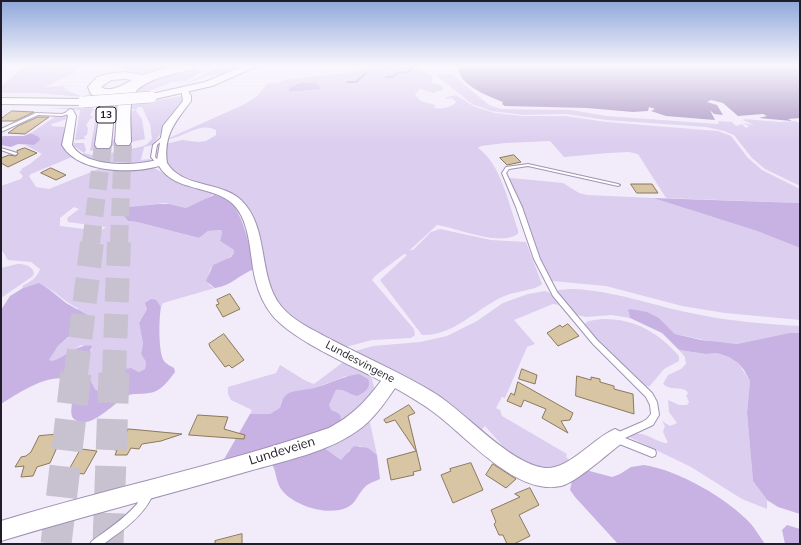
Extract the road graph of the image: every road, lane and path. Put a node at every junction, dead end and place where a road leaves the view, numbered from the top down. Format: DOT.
graph roads {
  1 [pos="100,91"];
  2 [pos="128,91"];
  3 [pos="182,91"];
  4 [pos="184,91"];
  5 [pos="1,101"];
  6 [pos="70,112"];
  7 [pos="1,130"];
  8 [pos="124,142"];
  9 [pos="103,145"];
  10 [pos="1,149"];
  11 [pos="15,154"];
  12 [pos="161,163"];
  13 [pos="618,185"];
  14 [pos="392,379"];
  15 [pos="621,435"];
  16 [pos="652,453"];
  17 [pos="151,490"];
  18 [pos="1,531"];
  19 [pos="95,544"];
  1 -- 9 [label="highway, 13"];
  2 -- 8 [label="highway, 13"];
  3 -- 5 [label="main road, bridge"];
  4 -- 12 [label="street"];
  6 -- 7 [label="lane"];
  6 -- 12 [label="street"];
  10 -- 11 [label="lane"];
  12 -- 14 [label="street, Lundesvingene"];
  13 -- 15 [label="lane, Lundesvingene"];
  14 -- 15 [label="street, Lundesvingene"];
  14 -- 17 [label="street, Lundeveien"];
  15 -- 16 [label="lane"];
  17 -- 18 [label="street, Lundeveien"];
  17 -- 19 [label="lane"];
}
